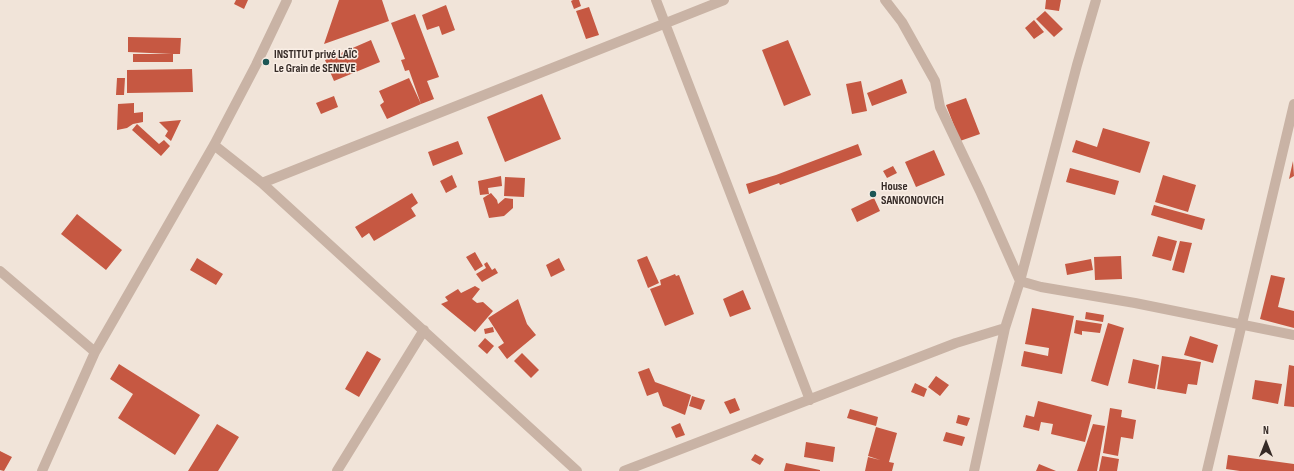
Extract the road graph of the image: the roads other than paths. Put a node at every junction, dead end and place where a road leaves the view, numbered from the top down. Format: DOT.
graph roads {
  1 [pos="287,0"];
  2 [pos="656,0"];
  3 [pos="724,0"];
  4 [pos="885,0"];
  5 [pos="1096,0"];
  6 [pos="664,23"];
  7 [pos="1294,104"];
  8 [pos="214,145"];
  9 [pos="262,183"];
  10 [pos="0,271"];
  11 [pos="1020,281"];
  12 [pos="1241,325"];
  13 [pos="1005,328"];
  14 [pos="424,330"];
  15 [pos="1294,335"];
  16 [pos="95,352"];
  17 [pos="810,400"];
  18 [pos="42,471"];
  19 [pos="337,471"];
  20 [pos="577,471"];
  21 [pos="624,471"];
  22 [pos="974,471"];
  23 [pos="1207,471"];
  1 -- 8 [label="street"];
  2 -- 6 [label="street"];
  3 -- 6 [label="street"];
  4 -- 11 [label="street"];
  5 -- 11 [label="street"];
  6 -- 9 [label="street"];
  6 -- 17 [label="street"];
  7 -- 12 [label="street"];
  8 -- 9 [label="street"];
  8 -- 16 [label="street"];
  9 -- 14 [label="street"];
  10 -- 16 [label="street"];
  11 -- 12 [label="street"];
  11 -- 13 [label="street"];
  12 -- 15 [label="street"];
  12 -- 23 [label="street"];
  13 -- 17 [label="street"];
  13 -- 22 [label="street"];
  14 -- 19 [label="street"];
  14 -- 20 [label="street"];
  16 -- 18 [label="street"];
  17 -- 21 [label="street"];
}
